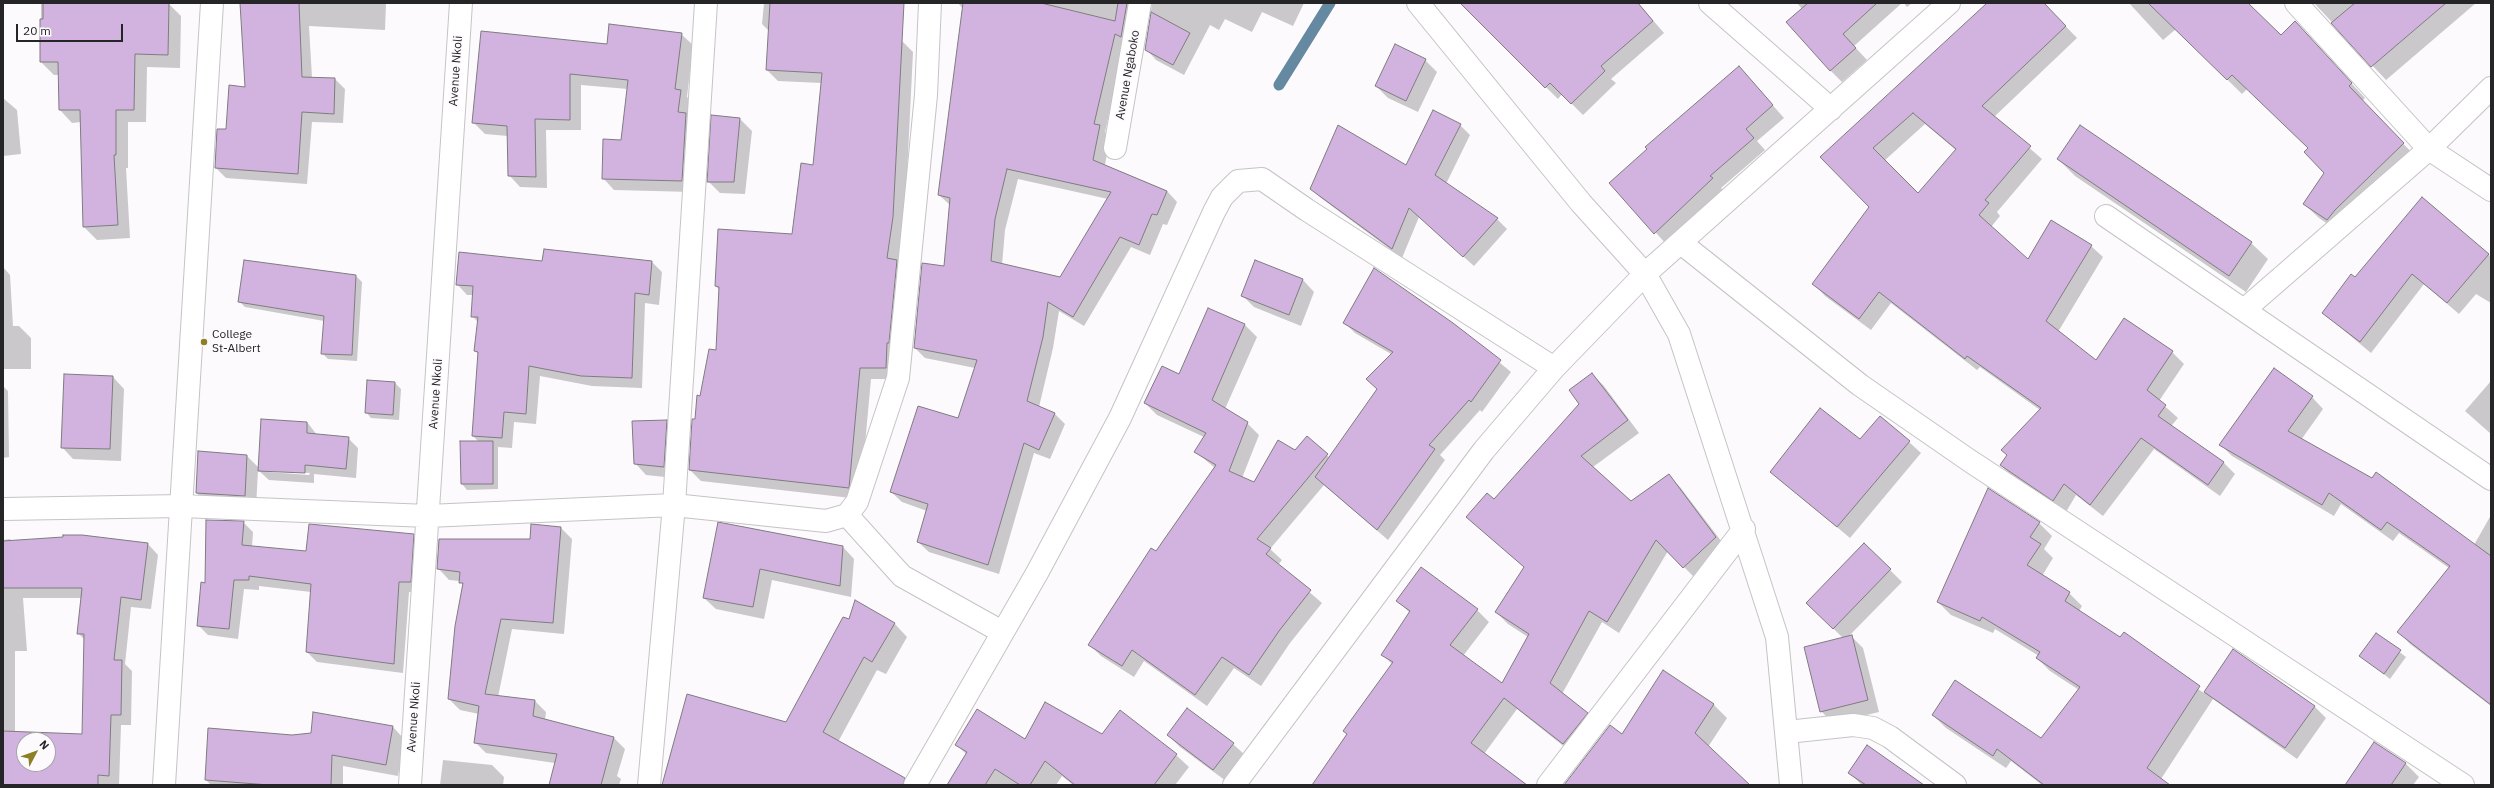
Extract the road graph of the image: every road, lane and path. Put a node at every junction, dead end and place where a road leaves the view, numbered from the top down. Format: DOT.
graph roads {
  1 [pos="212,3"];
  2 [pos="461,3"];
  3 [pos="706,3"];
  4 [pos="930,3"];
  5 [pos="1140,3"];
  6 [pos="1418,3"];
  7 [pos="1710,3"];
  8 [pos="1950,3"];
  9 [pos="2296,3"];
  10 [pos="2491,88"];
  11 [pos="1831,109"];
  12 [pos="1115,148"];
  13 [pos="2429,149"];
  14 [pos="2491,190"];
  15 [pos="2106,216"];
  16 [pos="1681,243"];
  17 [pos="1645,274"];
  18 [pos="2244,310"];
  19 [pos="1554,368"];
  20 [pos="2491,478"];
  21 [pos="674,505"];
  22 [pos="181,506"];
  23 [pos="3,510"];
  24 [pos="846,515"];
  25 [pos="428,516"];
  26 [pos="1744,529"];
  27 [pos="1002,632"];
  28 [pos="1787,732"];
  29 [pos="164,785"];
  30 [pos="410,785"];
  31 [pos="649,785"];
  32 [pos="915,785"];
  33 [pos="1234,785"];
  34 [pos="1548,785"];
  35 [pos="1791,785"];
  36 [pos="1955,785"];
  37 [pos="2463,785"];
  1 -- 22 [label="street"];
  2 -- 25 [label="street, Avenue Nkoli"];
  3 -- 21 [label="street"];
  4 -- 24 [label="street"];
  5 -- 12 [label="street, Avenue Ngaboko"];
  6 -- 17 [label="street"];
  7 -- 11 [label="street"];
  8 -- 11 [label="street"];
  9 -- 13 [label="street"];
  10 -- 13 [label="street"];
  11 -- 16 [label="street"];
  13 -- 14 [label="street"];
  13 -- 18 [label="street"];
  15 -- 18 [label="street"];
  16 -- 17 [label="street"];
  16 -- 37 [label="street"];
  17 -- 19 [label="street"];
  17 -- 26 [label="street"];
  18 -- 20 [label="street"];
  19 -- 27 [label="street"];
  19 -- 33 [label="street"];
  21 -- 24 [label="street"];
  21 -- 25 [label="street"];
  21 -- 31 [label="street"];
  22 -- 23 [label="street"];
  22 -- 25 [label="street"];
  22 -- 29 [label="street"];
  24 -- 27 [label="street"];
  25 -- 30 [label="street, Avenue Nkoli"];
  26 -- 28 [label="street"];
  26 -- 34 [label="street"];
  27 -- 32 [label="street"];
  28 -- 35 [label="street"];
  28 -- 36 [label="street"];
}
